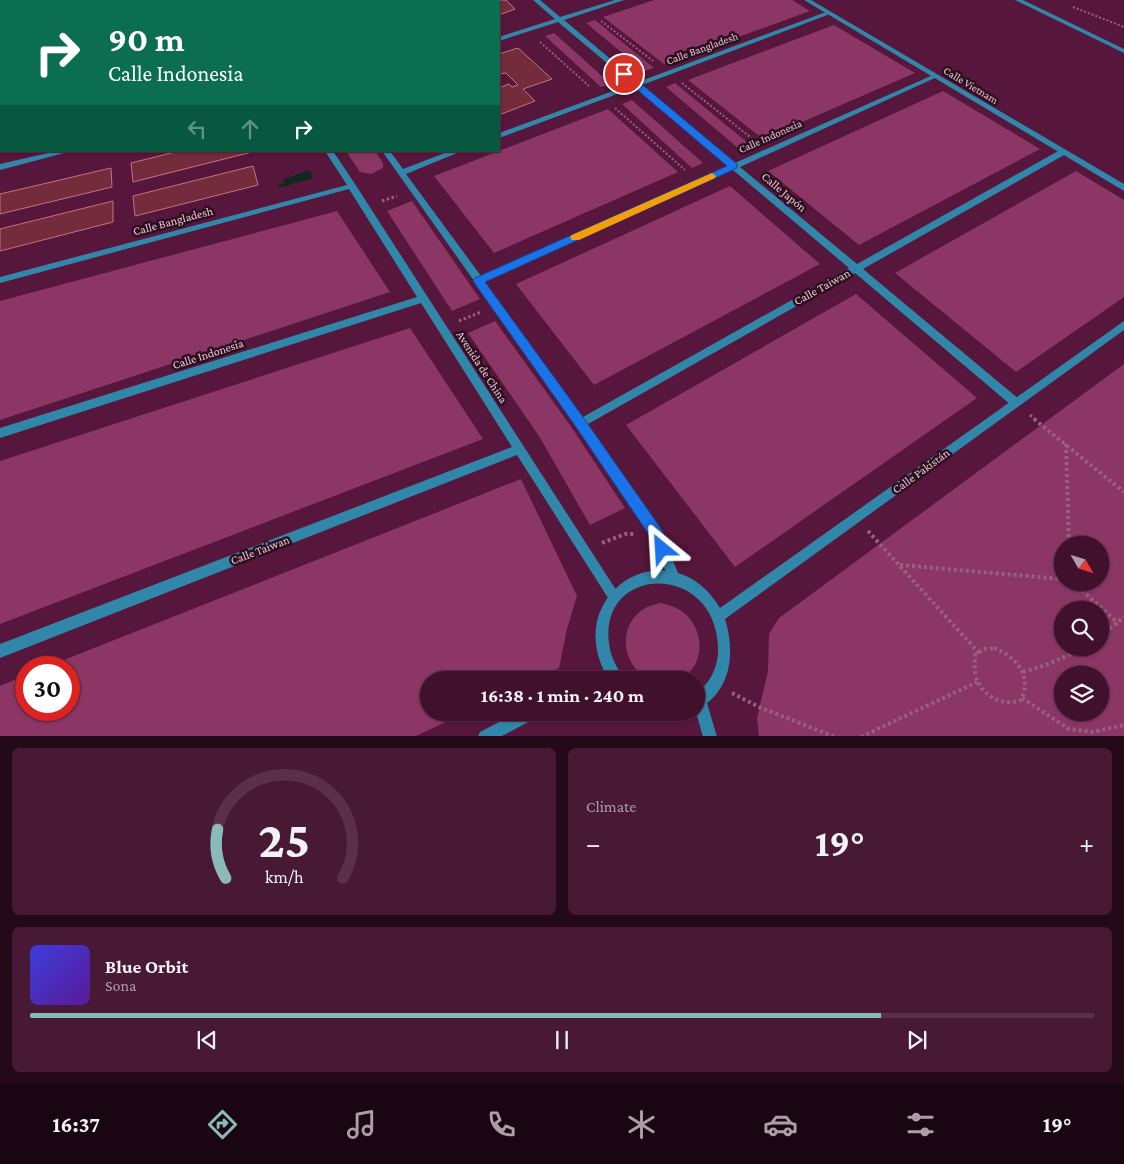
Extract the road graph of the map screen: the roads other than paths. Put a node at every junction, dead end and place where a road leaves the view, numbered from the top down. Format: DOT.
graph roads {
  1 [pos="536,0"];
  2 [pos="621,0"];
  3 [pos="807,0"];
  4 [pos="1018,0"];
  5 [pos="828,13"];
  6 [pos="560,20"];
  7 [pos="500,39"];
  8 [pos="1124,52"];
  9 [pos="935,76"];
  10 [pos="636,84"];
  11 [pos="500,136"];
  12 [pos="64,152"];
  13 [pos="330,152"];
  14 [pos="387,152"];
  15 [pos="455,152"];
  16 [pos="1064,152"];
  17 [pos="734,166"];
  18 [pos="0,167"];
  19 [pos="401,173"];
  20 [pos="352,186"];
  21 [pos="1124,188"];
  22 [pos="855,269"];
  23 [pos="0,280"];
  24 [pos="478,281"];
  25 [pos="424,299"];
  26 [pos="1124,325"];
  27 [pos="1016,402"];
  28 [pos="581,423"];
  29 [pos="0,433"];
  30 [pos="520,449"];
  31 [pos="674,578"];
  32 [pos="614,597"];
  33 [pos="719,616"];
  34 [pos="0,651"];
  35 [pos="612,671"];
  36 [pos="705,695"];
  37 [pos="515,721"];
  38 [pos="705,721"];
  39 [pos="486,736"];
  40 [pos="710,736"];
  1 -- 6 [label="street, Calle Japón"];
  2 -- 6 [label="street"];
  3 -- 5 [label="street, Calle Vietnam"];
  4 -- 8 [label="street"];
  5 -- 9 [label="street, Calle Vietnam"];
  5 -- 10 [label="street, Calle Bangladesh"];
  6 -- 7 [label="street"];
  6 -- 10 [label="street, Calle Japón"];
  9 -- 16 [label="street, Calle Vietnam"];
  9 -- 17 [label="street, Calle Indonesia"];
  10 -- 11 [label="street, Calle Bangladesh"];
  10 -- 17 [label="street, Calle Japón"];
  12 -- 18 [label="street"];
  13 -- 20 [label="street, Avenida de China"];
  14 -- 19 [label="street"];
  15 -- 19 [label="street"];
  16 -- 21 [label="street, Calle Vietnam"];
  16 -- 22 [label="street, Calle Taiwan"];
  17 -- 22 [label="street, Calle Japón"];
  17 -- 24 [label="street, Calle Indonesia"];
  19 -- 24 [label="street"];
  20 -- 23 [label="street, Calle Bangladesh"];
  20 -- 25 [label="street, Avenida de China"];
  22 -- 27 [label="street, Calle Japón"];
  22 -- 28 [label="street, Calle Taiwan"];
  24 -- 28 [label="street"];
  25 -- 29 [label="street, Calle Indonesia"];
  25 -- 30 [label="street, Avenida de China"];
  26 -- 27 [label="street, Calle Pakistán"];
  27 -- 33 [label="street, Calle Pakistán"];
  28 -- 31 [label="street"];
  30 -- 32 [label="street, Avenida de China"];
  30 -- 34 [label="street, Calle Taiwan"];
  31 -- 32 [label="street"];
  31 -- 33 [label="street"];
  32 -- 35 [label="street"];
  33 -- 36 [label="street"];
  37 -- 39 [label="street"];
  38 -- 40 [label="street"];
}
